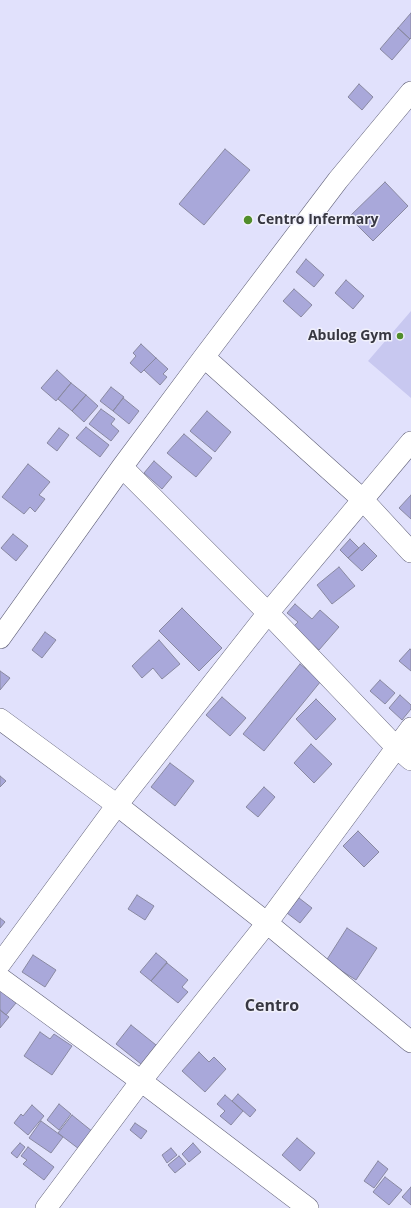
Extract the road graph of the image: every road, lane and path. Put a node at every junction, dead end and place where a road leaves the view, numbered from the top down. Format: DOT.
graph roads {
  1 [pos="411,92"];
  2 [pos="204,357"];
  3 [pos="411,442"];
  4 [pos="122,467"];
  5 [pos="362,499"];
  6 [pos="411,552"];
  7 [pos="268,613"];
  8 [pos="0,638"];
  9 [pos="0,719"];
  10 [pos="411,728"];
  11 [pos="404,753"];
  12 [pos="116,805"];
  13 [pos="267,923"];
  14 [pos="0,964"];
  15 [pos="0,978"];
  16 [pos="411,1042"];
  17 [pos="141,1081"];
  18 [pos="46,1208"];
  19 [pos="308,1208"];
  1 -- 2 [label="street"];
  2 -- 4 [label="street"];
  2 -- 5 [label="street"];
  3 -- 5 [label="street"];
  4 -- 7 [label="street"];
  4 -- 8 [label="street"];
  5 -- 6 [label="street"];
  5 -- 7 [label="street"];
  7 -- 11 [label="street"];
  7 -- 12 [label="street"];
  9 -- 12 [label="street"];
  10 -- 11 [label="street"];
  11 -- 13 [label="street"];
  12 -- 13 [label="street"];
  12 -- 14 [label="street"];
  13 -- 16 [label="street"];
  13 -- 17 [label="street"];
  15 -- 17 [label="street"];
  17 -- 18 [label="street"];
  17 -- 19 [label="street"];
}
